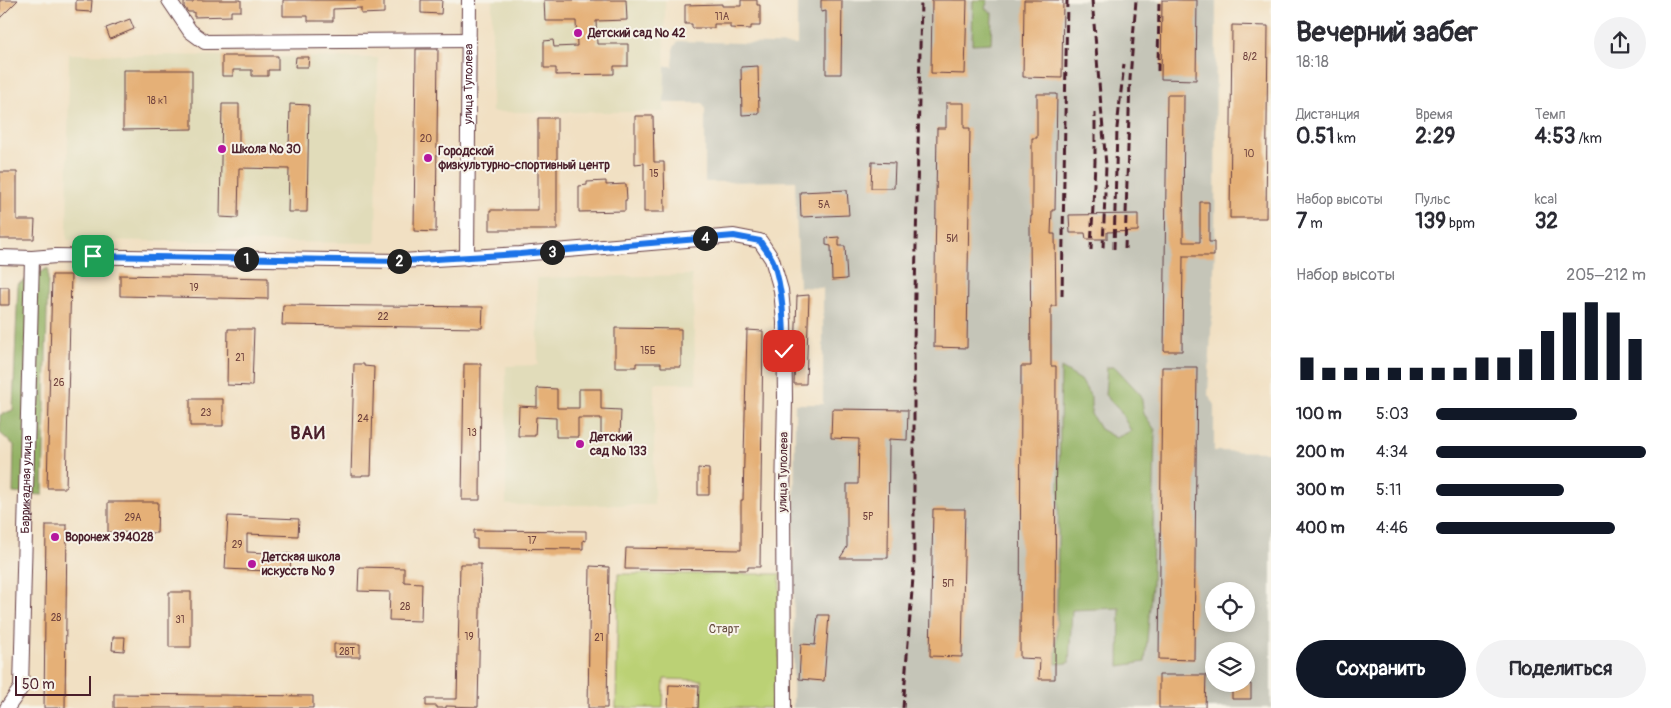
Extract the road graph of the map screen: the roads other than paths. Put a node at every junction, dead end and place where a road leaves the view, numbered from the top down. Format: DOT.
graph roads {
  1 [pos="169,0"];
  2 [pos="469,0"];
  3 [pos="469,40"];
  4 [pos="0,257"];
  5 [pos="32,258"];
  6 [pos="467,258"];
  7 [pos="7,708"];
  8 [pos="784,708"];
  1 -- 3 [label="street"];
  2 -- 3 [label="street, улица Туполева"];
  3 -- 6 [label="street, улица Туполева"];
  4 -- 5 [label="street"];
  5 -- 6 [label="street"];
  5 -- 7 [label="street, Баррикадная улица"];
  6 -- 8 [label="street, улица Туполева"];
}
